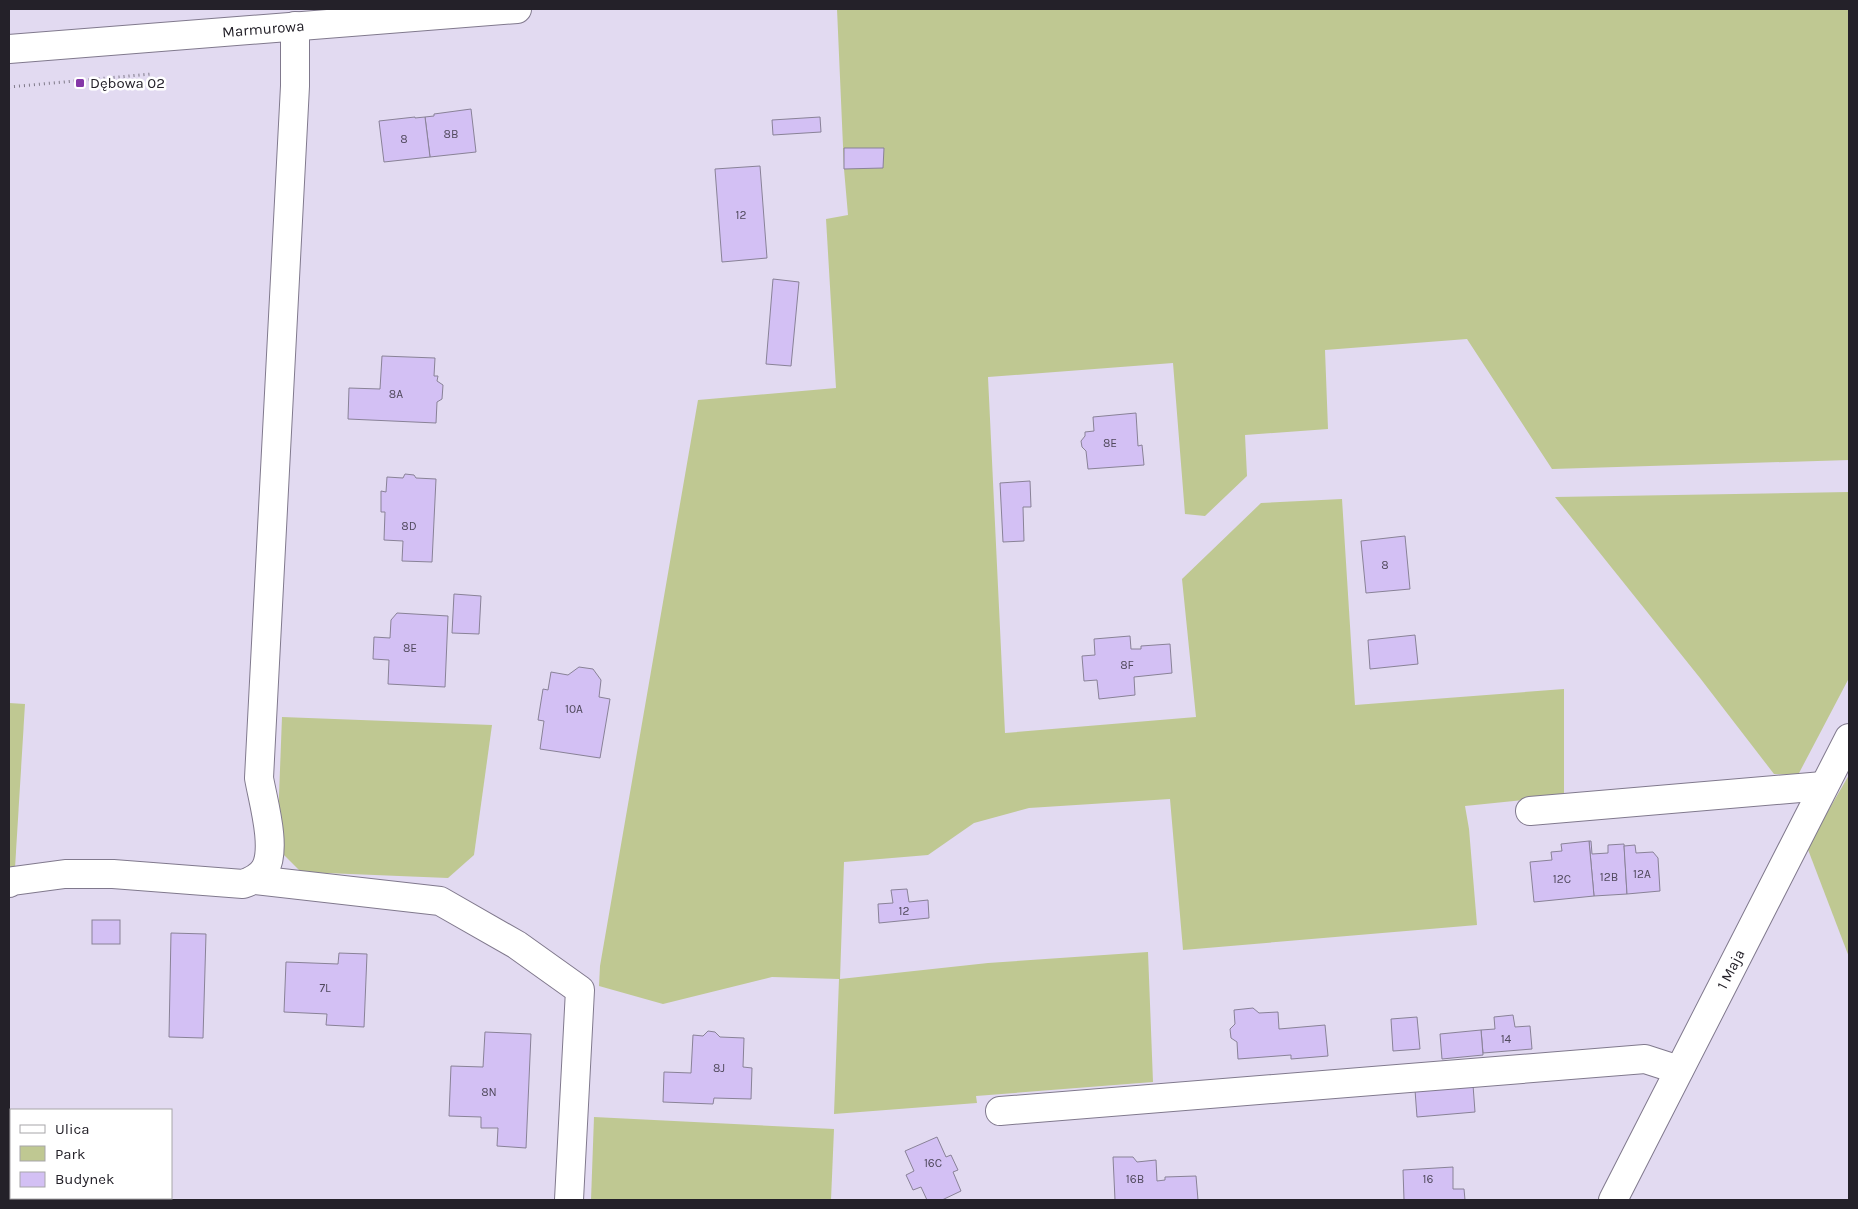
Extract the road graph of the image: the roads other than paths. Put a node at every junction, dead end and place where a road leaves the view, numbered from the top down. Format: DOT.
graph roads {
  1 [pos="517,9"];
  2 [pos="295,26"];
  3 [pos="9,49"];
  4 [pos="1849,738"];
  5 [pos="1823,786"];
  6 [pos="1530,811"];
  7 [pos="255,880"];
  8 [pos="9,883"];
  9 [pos="1679,1070"];
  10 [pos="1000,1111"];
  11 [pos="569,1200"];
  12 [pos="1612,1200"];
  1 -- 2 [label="street, Marmurowa"];
  2 -- 3 [label="street, Marmurowa"];
  2 -- 7 [label="street"];
  4 -- 5 [label="street, 1 Maja"];
  5 -- 6 [label="street"];
  5 -- 9 [label="street, 1 Maja"];
  7 -- 8 [label="street"];
  7 -- 11 [label="street"];
  9 -- 10 [label="street"];
  9 -- 12 [label="street, 1 Maja"];
}
